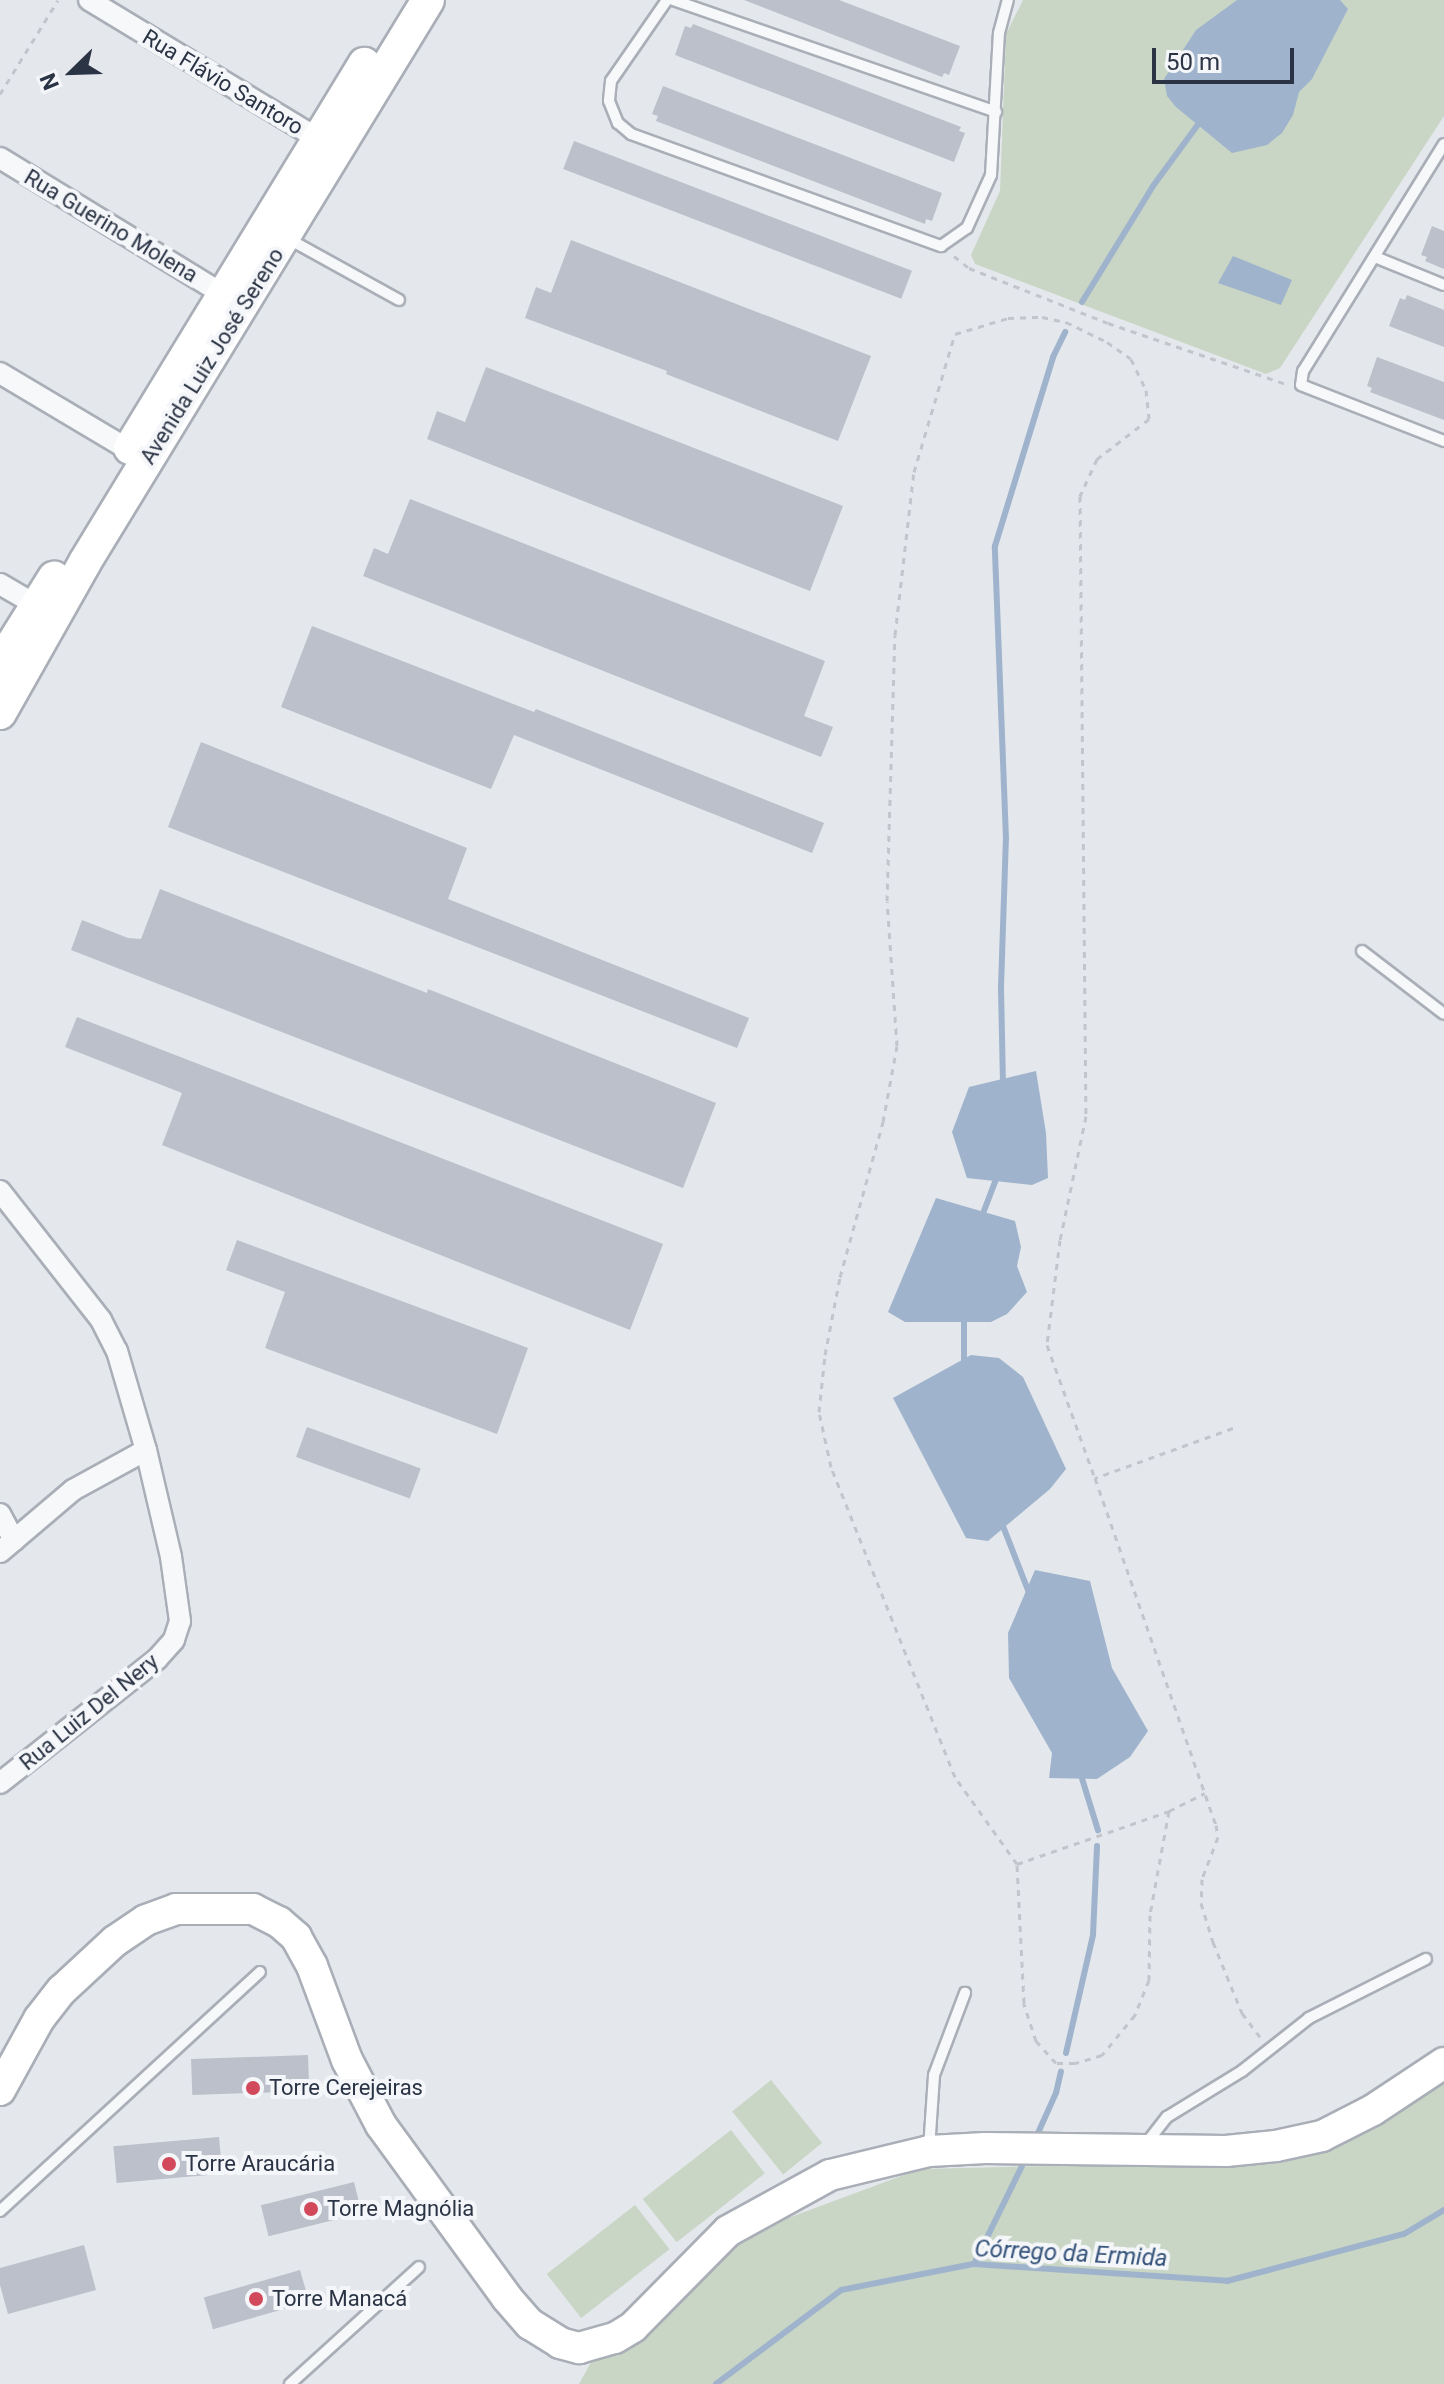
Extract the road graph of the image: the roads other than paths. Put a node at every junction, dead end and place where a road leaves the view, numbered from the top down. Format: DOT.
graph roads {
  1 [pos="89,0"];
  2 [pos="403,0"];
  3 [pos="428,0"];
  4 [pos="670,0"];
  5 [pos="1008,0"];
  6 [pos="996,112"];
  7 [pos="317,138"];
  8 [pos="1444,144"];
  9 [pos="0,158"];
  10 [pos="285,237"];
  11 [pos="1375,257"];
  12 [pos="1444,285"];
  13 [pos="223,294"];
  14 [pos="399,300"];
  15 [pos="0,373"];
  16 [pos="1444,441"];
  17 [pos="129,450"];
  18 [pos="0,584"];
  19 [pos="36,605"];
  20 [pos="0,664"];
  21 [pos="0,713"];
  22 [pos="1362,951"];
  23 [pos="1444,1014"];
  24 [pos="0,1191"];
  25 [pos="146,1450"];
  26 [pos="0,1514"];
  27 [pos="7,1546"];
  28 [pos="0,1783"];
  29 [pos="1426,1959"];
  30 [pos="260,1972"];
  31 [pos="965,1993"];
  32 [pos="1444,2063"];
  33 [pos="0,2090"];
  34 [pos="1142,2150"];
  35 [pos="929,2151"];
  36 [pos="0,2211"];
  37 [pos="419,2267"];
  38 [pos="290,2384"];
  1 -- 7 [label="street, Rua Flávio Santoro"];
  2 -- 7 [label="main road, Avenida Luiz José Sereno"];
  3 -- 10 [label="main road, Avenida Luiz José Sereno"];
  4 -- 6 [label="lane"];
  4 -- 6 [label="lane"];
  5 -- 6 [label="lane"];
  7 -- 13 [label="main road, Avenida Luiz José Sereno"];
  8 -- 11 [label="lane"];
  9 -- 13 [label="street, Rua Guerino Molena"];
  10 -- 14 [label="lane"];
  10 -- 21 [label="main road, Avenida Luiz José Sereno"];
  11 -- 12 [label="lane"];
  11 -- 16 [label="lane"];
  13 -- 17 [label="main road, Avenida Luiz José Sereno"];
  15 -- 17 [label="street"];
  17 -- 19 [label="main road, Avenida Luiz José Sereno"];
  18 -- 19 [label="street"];
  19 -- 20 [label="main road, Avenida Luiz José Sereno"];
  22 -- 23 [label="lane"];
  24 -- 25 [label="street, Rua Luiz Del Nery"];
  25 -- 27 [label="street"];
  25 -- 28 [label="street, Rua Luiz Del Nery"];
  26 -- 27 [label="street"];
  29 -- 34 [label="lane"];
  30 -- 36 [label="lane"];
  31 -- 35 [label="lane"];
  32 -- 34 [label="street"];
  33 -- 35 [label="street"];
  34 -- 35 [label="street"];
  37 -- 38 [label="lane"];
}
